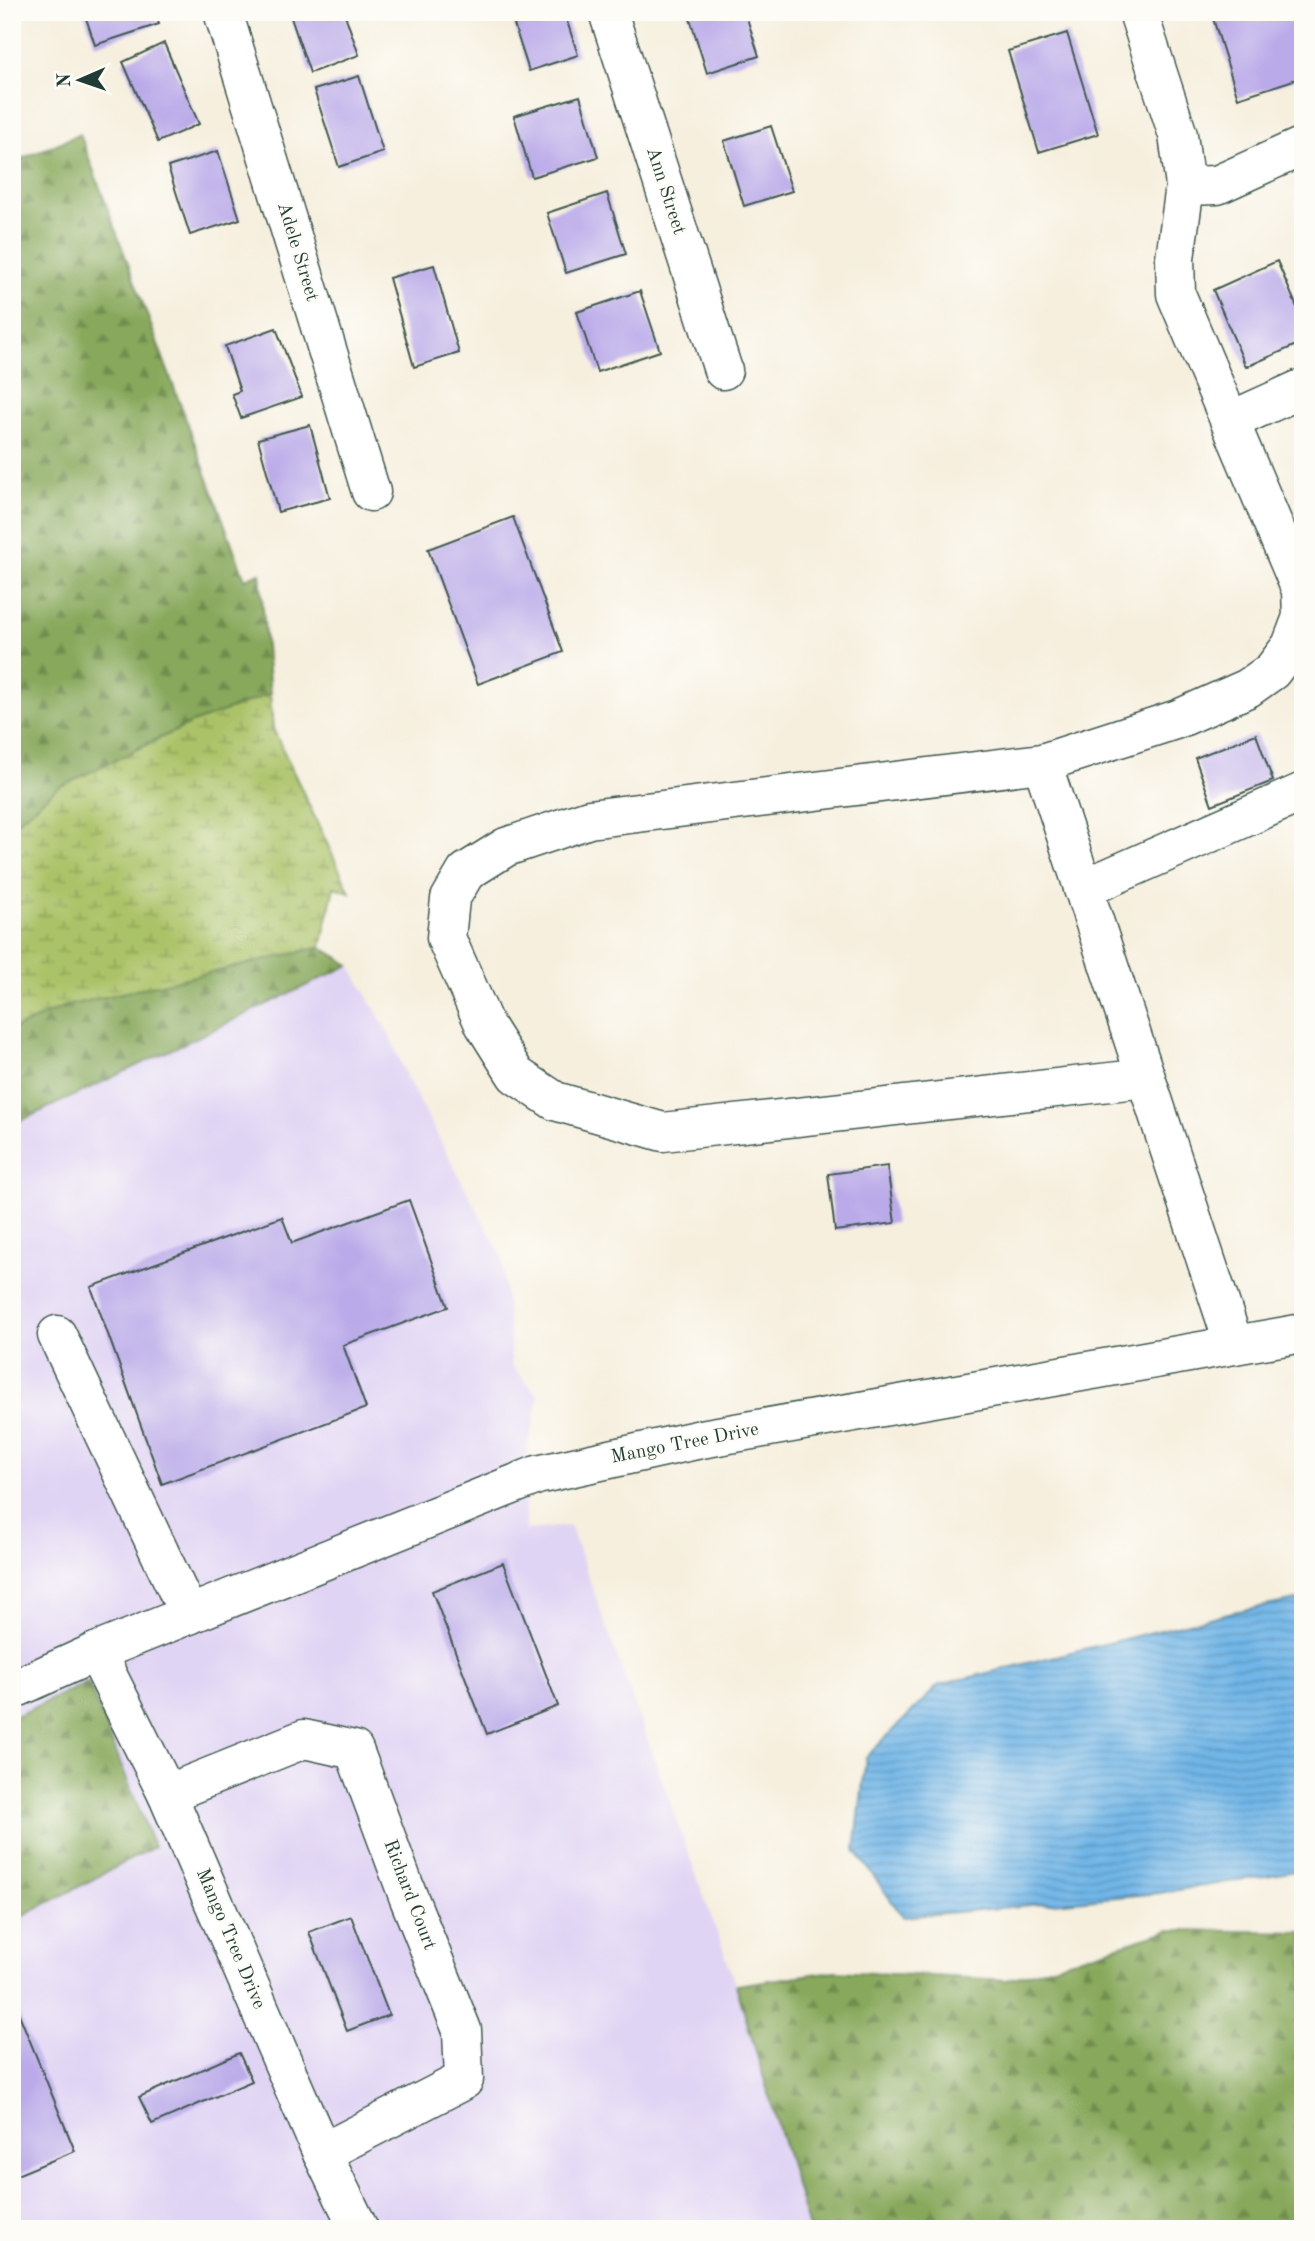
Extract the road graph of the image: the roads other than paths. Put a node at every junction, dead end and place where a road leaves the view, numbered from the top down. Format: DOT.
graph roads {
  1 [pos="223,12"];
  2 [pos="608,12"];
  3 [pos="1138,12"];
  4 [pos="1303,146"];
  5 [pos="1185,186"];
  6 [pos="723,370"];
  7 [pos="1303,388"];
  8 [pos="1230,421"];
  9 [pos="371,492"];
  10 [pos="1042,763"];
  11 [pos="1303,792"];
  12 [pos="1083,888"];
  13 [pos="1146,1078"];
  14 [pos="1303,1333"];
  15 [pos="57,1335"];
  16 [pos="1234,1345"];
  17 [pos="189,1615"];
  18 [pos="96,1652"];
  19 [pos="12,1690"];
  20 [pos="167,1794"];
  21 [pos="322,2153"];
  22 [pos="359,2229"];
  1 -- 9 [label="street, Adele Street"];
  2 -- 6 [label="street, Ann Street"];
  3 -- 5 [label="street"];
  4 -- 5 [label="street"];
  5 -- 8 [label="street"];
  7 -- 8 [label="street"];
  8 -- 10 [label="street"];
  10 -- 12 [label="street"];
  10 -- 13 [label="street"];
  11 -- 12 [label="street"];
  12 -- 13 [label="street"];
  13 -- 16 [label="street"];
  14 -- 16 [label="street, Mango Tree Drive"];
  15 -- 17 [label="street"];
  16 -- 17 [label="street, Mango Tree Drive"];
  17 -- 18 [label="street, Mango Tree Drive"];
  18 -- 19 [label="street, Mango Tree Drive"];
  18 -- 20 [label="street, Mango Tree Drive"];
  20 -- 21 [label="street, Mango Tree Drive"];
  20 -- 21 [label="street, Richard Court"];
  21 -- 22 [label="street, Mango Tree Drive"];
}
